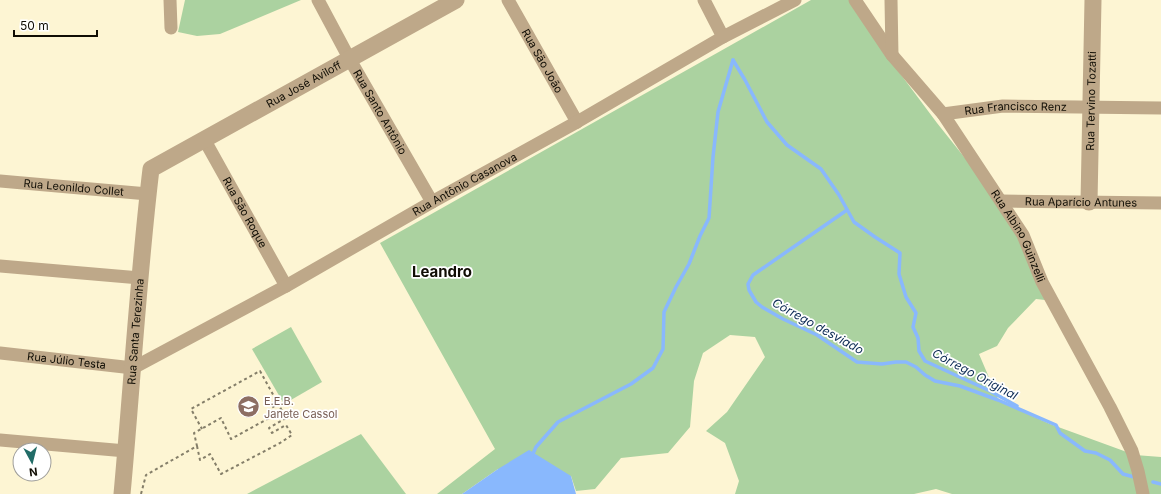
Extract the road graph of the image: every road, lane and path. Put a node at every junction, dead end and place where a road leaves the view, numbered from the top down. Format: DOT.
graph roads {
  1 [pos="170,0"];
  2 [pos="318,0"];
  3 [pos="456,0"];
  4 [pos="508,0"];
  5 [pos="704,0"];
  6 [pos="795,0"];
  7 [pos="855,0"];
  8 [pos="890,0"];
  9 [pos="1093,0"];
  10 [pos="171,28"];
  11 [pos="723,37"];
  12 [pos="892,55"];
  13 [pos="349,58"];
  14 [pos="1091,107"];
  15 [pos="1161,108"];
  16 [pos="943,114"];
  17 [pos="577,122"];
  18 [pos="204,139"];
  19 [pos="151,169"];
  20 [pos="0,180"];
  21 [pos="148,194"];
  22 [pos="1002,201"];
  23 [pos="432,202"];
  24 [pos="1089,202"];
  25 [pos="1161,203"];
  26 [pos="0,266"];
  27 [pos="140,278"];
  28 [pos="286,286"];
  29 [pos="0,353"];
  30 [pos="133,368"];
  31 [pos="278,404"];
  32 [pos="202,429"];
  33 [pos="0,440"];
  34 [pos="197,446"];
  35 [pos="126,451"];
  36 [pos="122,494"];
  37 [pos="141,494"];
  38 [pos="1143,494"];
  1 -- 10 [label="street"];
  2 -- 13 [label="street, Rua Santo Antônio"];
  3 -- 13 [label="street, Rua José Aviloff"];
  4 -- 17 [label="street, Rua São João"];
  5 -- 11 [label="street"];
  6 -- 11 [label="street, Rua Antônio Casanova"];
  7 -- 12 [label="street, Rua Albino Guinzelli"];
  8 -- 12 [label="street"];
  9 -- 14 [label="street, Rua Tervino Tozatti"];
  11 -- 17 [label="street, Rua Antônio Casanova"];
  12 -- 16 [label="street, Rua Albino Guinzelli"];
  13 -- 18 [label="street, Rua José Aviloff"];
  13 -- 23 [label="street, Rua Santo Antônio"];
  14 -- 15 [label="street, Rua Francisco Renz"];
  14 -- 16 [label="street, Rua Francisco Renz"];
  14 -- 24 [label="street, Rua Tervino Tozatti"];
  16 -- 22 [label="street, Rua Albino Guinzelli"];
  17 -- 23 [label="street, Rua Antônio Casanova"];
  18 -- 19 [label="street, Rua José Aviloff"];
  18 -- 28 [label="street, Rua São Roque"];
  19 -- 21 [label="street, Rua Santa Terezinha"];
  20 -- 21 [label="street, Rua Leonildo Collet"];
  21 -- 27 [label="street, Rua Santa Terezinha"];
  22 -- 24 [label="street, Rua Aparício Antunes"];
  22 -- 38 [label="street, Rua Albino Guinzelli"];
  23 -- 28 [label="street, Rua Antônio Casanova"];
  24 -- 25 [label="street, Rua Aparício Antunes"];
  26 -- 27 [label="street"];
  27 -- 30 [label="street, Rua Santa Terezinha"];
  28 -- 30 [label="street, Rua Antônio Casanova"];
  29 -- 30 [label="street, Rua Júlio Testa"];
  30 -- 35 [label="street, Rua Santa Terezinha"];
  31 -- 32 [label="path"];
  31 -- 32 [label="path"];
  31 -- 34 [label="path"];
  32 -- 34 [label="path"];
  33 -- 35 [label="street"];
  34 -- 37 [label="path"];
  35 -- 36 [label="street, Rua Santa Terezinha"];
}
